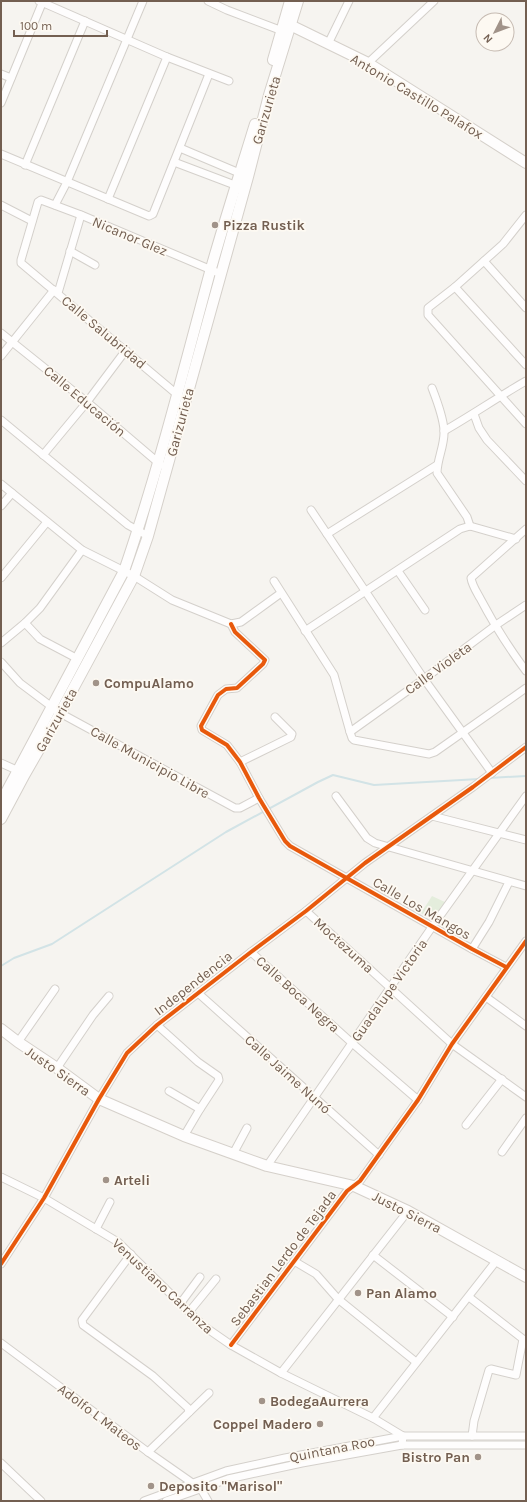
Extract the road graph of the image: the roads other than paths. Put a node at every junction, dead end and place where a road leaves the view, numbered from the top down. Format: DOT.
graph roads {
  1 [pos="42,1"];
  2 [pos="143,1"];
  3 [pos="208,1"];
  4 [pos="290,1"];
  5 [pos="298,1"];
  6 [pos="349,1"];
  7 [pos="434,1"];
  8 [pos="85,21"];
  9 [pos="286,28"];
  10 [pos="127,39"];
  11 [pos="328,44"];
  12 [pos="167,57"];
  13 [pos="368,63"];
  14 [pos="1,74"];
  15 [pos="210,74"];
  16 [pos="11,78"];
  17 [pos="229,81"];
  18 [pos="1,103"];
  19 [pos="180,148"];
  20 [pos="1,154"];
  21 [pos="174,162"];
  22 [pos="526,163"];
  23 [pos="25,164"];
  24 [pos="244,175"];
  25 [pos="67,182"];
  26 [pos="240,188"];
  27 [pos="108,199"];
  28 [pos="1,205"];
  29 [pos="55,205"];
  30 [pos="81,215"];
  31 [pos="526,215"];
  32 [pos="32,221"];
  33 [pos="70,251"];
  34 [pos="484,261"];
  35 [pos="95,265"];
  36 [pos="211,270"];
  37 [pos="221,274"];
  38 [pos="455,287"];
  39 [pos="56,292"];
  40 [pos="526,308"];
  41 [pos="1,333"];
  42 [pos="12,342"];
  43 [pos="126,350"];
  44 [pos="1,356"];
  45 [pos="526,365"];
  46 [pos="526,381"];
  47 [pos="432,388"];
  48 [pos="178,394"];
  49 [pos="500,396"];
  50 [pos="186,401"];
  51 [pos="86,402"];
  52 [pos="474,414"];
  53 [pos="1,420"];
  54 [pos="526,424"];
  55 [pos="444,431"];
  56 [pos="43,455"];
  57 [pos="158,463"];
  58 [pos="437,465"];
  59 [pos="167,471"];
  60 [pos="526,481"];
  61 [pos="1,484"];
  62 [pos="12,493"];
  63 [pos="1,506"];
  64 [pos="311,510"];
  65 [pos="47,522"];
  66 [pos="470,526"];
  67 [pos="526,529"];
  68 [pos="138,531"];
  69 [pos="327,534"];
  70 [pos="148,536"];
  71 [pos="516,538"];
  72 [pos="82,550"];
  73 [pos="398,571"];
  74 [pos="129,573"];
  75 [pos="1,578"];
  76 [pos="274,581"];
  77 [pos="365,591"];
  78 [pos="281,593"];
  79 [pos="526,605"];
  80 [pos="425,610"];
  81 [pos="25,623"];
  82 [pos="231,624"];
  83 [pos="496,625"];
  84 [pos="305,631"];
  85 [pos="1,643"];
  86 [pos="78,659"];
  87 [pos="1,662"];
  88 [pos="526,671"];
  89 [pos="424,679"];
  90 [pos="526,688"];
  91 [pos="51,706"];
  92 [pos="60,713"];
  93 [pos="275,717"];
  94 [pos="350,732"];
  95 [pos="463,734"];
  96 [pos="526,747"];
  97 [pos="240,762"];
  98 [pos="1,763"];
  99 [pos="21,772"];
  100 [pos="490,774"];
  101 [pos="336,796"];
  102 [pos="526,796"];
  103 [pos="260,800"];
  104 [pos="1,802"];
  105 [pos="432,816"];
  106 [pos="1,819"];
  107 [pos="499,833"];
  108 [pos="526,840"];
  109 [pos="387,847"];
  110 [pos="472,871"];
  111 [pos="347,878"];
  112 [pos="509,882"];
  113 [pos="526,886"];
  114 [pos="306,911"];
  115 [pos="432,926"];
  116 [pos="526,940"];
  117 [pos="472,949"];
  118 [pos="251,952"];
  119 [pos="506,967"];
  120 [pos="391,987"];
  121 [pos="55,989"];
  122 [pos="198,993"];
  123 [pos="109,996"];
  124 [pos="486,998"];
  125 [pos="157,1025"];
  126 [pos="526,1026"];
  127 [pos="1,1029"];
  128 [pos="18,1042"];
  129 [pos="352,1043"];
  130 [pos="452,1044"];
  131 [pos="57,1068"];
  132 [pos="502,1079"];
  133 [pos="169,1091"];
  134 [pos="526,1097"];
  135 [pos="314,1098"];
  136 [pos="99,1099"];
  137 [pos="418,1100"];
  138 [pos="200,1109"];
  139 [pos="526,1118"];
  140 [pos="466,1125"];
  141 [pos="247,1128"];
  142 [pos="184,1136"];
  143 [pos="502,1152"];
  144 [pos="233,1154"];
  145 [pos="379,1154"];
  146 [pos="267,1166"];
  147 [pos="1,1177"];
  148 [pos="354,1186"];
  149 [pos="44,1198"];
  150 [pos="110,1202"];
  151 [pos="408,1211"];
  152 [pos="96,1229"];
  153 [pos="131,1254"];
  154 [pos="373,1255"];
  155 [pos="497,1260"];
  156 [pos="294,1261"];
  157 [pos="1,1264"];
  158 [pos="200,1277"];
  159 [pos="526,1277"];
  160 [pos="216,1279"];
  161 [pos="469,1297"];
  162 [pos="338,1300"];
  163 [pos="180,1304"];
  164 [pos="189,1312"];
  165 [pos="453,1317"];
  166 [pos="1,1343"];
  167 [pos="231,1345"];
  168 [pos="416,1362"];
  169 [pos="280,1373"];
  170 [pos="209,1393"];
  171 [pos="189,1412"];
  172 [pos="373,1418"];
  173 [pos="403,1436"];
  174 [pos="472,1436"];
  175 [pos="526,1436"];
  176 [pos="402,1445"];
  177 [pos="526,1445"];
  178 [pos="148,1452"];
  179 [pos="1,1463"];
  180 [pos="194,1483"];
  181 [pos="201,1489"];
  182 [pos="41,1501"];
  183 [pos="144,1501"];
  184 [pos="166,1501"];
  185 [pos="208,1501"];
  1 -- 8 [label="street"];
  1 -- 16 [label="street"];
  2 -- 10 [label="street"];
  3 -- 9 [label="street"];
  4 -- 9 [label="main road, Garizurieta"];
  5 -- 9 [label="main road, Garizurieta"];
  6 -- 11 [label="street"];
  7 -- 13 [label="street"];
  8 -- 10 [label="street"];
  8 -- 23 [label="street"];
  9 -- 11 [label="main road, Antonio Castillo Palafox"];
  9 -- 24 [label="main road, Garizurieta"];
  10 -- 12 [label="street"];
  10 -- 25 [label="street"];
  11 -- 13 [label="main road, Antonio Castillo Palafox"];
  12 -- 15 [label="street"];
  12 -- 27 [label="street"];
  13 -- 22 [label="main road, Antonio Castillo Palafox"];
  14 -- 16 [label="street"];
  15 -- 17 [label="street"];
  15 -- 19 [label="street"];
  16 -- 18 [label="street"];
  19 -- 21 [label="street"];
  19 -- 24 [label="street"];
  20 -- 23 [label="street"];
  21 -- 26 [label="street"];
  21 -- 27 [label="street"];
  23 -- 25 [label="street"];
  24 -- 26 [label="main road, Garizurieta"];
  25 -- 27 [label="street"];
  25 -- 29 [label="street"];
  26 -- 36 [label="main road, Garizurieta"];
  26 -- 37 [label="main road, Garizurieta"];
  28 -- 32 [label="street"];
  29 -- 30 [label="street, Nicanor Glez"];
  29 -- 32 [label="street, Nicanor Glez"];
  30 -- 33 [label="street"];
  30 -- 36 [label="street, Nicanor Glez"];
  31 -- 34 [label="street"];
  32 -- 39 [label="street, Calle Salubridad"];
  33 -- 35 [label="street"];
  33 -- 39 [label="street"];
  34 -- 38 [label="street"];
  34 -- 40 [label="street"];
  36 -- 37 [label="street, Nicanor Glez"];
  36 -- 48 [label="main road, Garizurieta"];
  37 -- 50 [label="main road, Garizurieta"];
  38 -- 45 [label="street"];
  38 -- 49 [label="street"];
  39 -- 42 [label="street"];
  39 -- 43 [label="street, Calle Salubridad"];
  41 -- 42 [label="street, Calle Educación"];
  42 -- 44 [label="street"];
  42 -- 51 [label="street, Calle Educación"];
  43 -- 48 [label="street, Calle Salubridad"];
  43 -- 51 [label="street"];
  46 -- 49 [label="street"];
  47 -- 55 [label="street"];
  48 -- 50 [label="street, Calle Salubridad"];
  48 -- 57 [label="main road, Garizurieta"];
  49 -- 52 [label="street"];
  49 -- 54 [label="street"];
  50 -- 59 [label="main road, Garizurieta"];
  51 -- 56 [label="street"];
  51 -- 57 [label="street, Calle Educación"];
  52 -- 55 [label="street"];
  52 -- 60 [label="street"];
  53 -- 56 [label="street"];
  55 -- 58 [label="street"];
  56 -- 68 [label="street"];
  57 -- 59 [label="street, Calle Educación"];
  57 -- 68 [label="main road, Garizurieta"];
  58 -- 66 [label="street"];
  58 -- 69 [label="street"];
  59 -- 70 [label="main road, Garizurieta"];
  61 -- 62 [label="street"];
  62 -- 63 [label="street"];
  62 -- 65 [label="street"];
  64 -- 69 [label="street"];
  65 -- 72 [label="street"];
  65 -- 75 [label="street"];
  66 -- 71 [label="street"];
  66 -- 73 [label="street"];
  67 -- 71 [label="street"];
  68 -- 70 [label="street"];
  68 -- 74 [label="main road, Garizurieta"];
  69 -- 77 [label="street"];
  70 -- 74 [label="main road, Garizurieta"];
  71 -- 83 [label="street"];
  72 -- 74 [label="street"];
  72 -- 81 [label="street"];
  73 -- 77 [label="street"];
  73 -- 80 [label="street"];
  74 -- 82 [label="street"];
  74 -- 86 [label="main road, Garizurieta"];
  74 -- 92 [label="main road, Garizurieta"];
  76 -- 78 [label="street"];
  77 -- 84 [label="street"];
  77 -- 89 [label="street"];
  78 -- 82 [label="street"];
  78 -- 84 [label="street"];
  79 -- 83 [label="street, Calle Violeta"];
  81 -- 85 [label="street"];
  81 -- 86 [label="street"];
  82 -- 97 [label="street, Calle Los Mangos"];
  83 -- 88 [label="street"];
  83 -- 89 [label="street, Calle Violeta"];
  84 -- 94 [label="street"];
  86 -- 91 [label="main road, Garizurieta"];
  87 -- 91 [label="street, Calle Municipio Libre"];
  89 -- 94 [label="street, Calle Violeta"];
  89 -- 95 [label="street"];
  90 -- 95 [label="street"];
  91 -- 92 [label="street, Calle Municipio Libre"];
  91 -- 99 [label="main road, Garizurieta"];
  92 -- 99 [label="main road, Garizurieta"];
  92 -- 103 [label="street, Calle Municipio Libre"];
  93 -- 97 [label="street"];
  94 -- 95 [label="street"];
  95 -- 100 [label="street"];
  96 -- 100 [label="street, Independencia"];
  97 -- 103 [label="street, Calle Los Mangos"];
  98 -- 99 [label="street"];
  99 -- 104 [label="main road, Garizurieta"];
  99 -- 106 [label="main road, Garizurieta"];
  100 -- 105 [label="street, Independencia"];
  101 -- 109 [label="street"];
  102 -- 107 [label="street, Guadalupe Victoria"];
  103 -- 111 [label="street, Calle Los Mangos"];
  105 -- 107 [label="street"];
  105 -- 109 [label="street, Independencia"];
  107 -- 108 [label="street"];
  107 -- 110 [label="street, Guadalupe Victoria"];
  109 -- 110 [label="street"];
  109 -- 111 [label="street, Independencia"];
  110 -- 112 [label="street"];
  110 -- 115 [label="street, Guadalupe Victoria"];
  111 -- 114 [label="street, Independencia"];
  111 -- 115 [label="street, Calle Los Mangos"];
  112 -- 113 [label="street"];
  112 -- 117 [label="street"];
  114 -- 118 [label="street, Independencia"];
  114 -- 120 [label="street, Moctezuma"];
  115 -- 117 [label="street, Calle Los Mangos"];
  115 -- 120 [label="street, Guadalupe Victoria"];
  116 -- 119 [label="street"];
  117 -- 119 [label="street, Calle Los Mangos"];
  118 -- 122 [label="street, Independencia"];
  118 -- 129 [label="street, Calle Boca Negra"];
  119 -- 124 [label="street"];
  120 -- 129 [label="street, Guadalupe Victoria"];
  120 -- 130 [label="street, Moctezuma"];
  121 -- 128 [label="street"];
  122 -- 125 [label="street, Independencia"];
  122 -- 135 [label="street, Calle Jaime Nunó"];
  123 -- 131 [label="street"];
  124 -- 126 [label="street"];
  124 -- 130 [label="street"];
  125 -- 136 [label="street, Independencia"];
  125 -- 138 [label="street"];
  127 -- 128 [label="main road, Justo Sierra"];
  128 -- 131 [label="main road, Justo Sierra"];
  129 -- 135 [label="street, Guadalupe Victoria"];
  129 -- 137 [label="street, Calle Boca Negra"];
  130 -- 132 [label="street, Moctezuma"];
  130 -- 137 [label="street, Sebastian Lerdo de Tejada"];
  131 -- 136 [label="main road, Justo Sierra"];
  132 -- 134 [label="street, Moctezuma"];
  132 -- 140 [label="street"];
  133 -- 138 [label="street"];
  135 -- 145 [label="street, Calle Jaime Nunó"];
  135 -- 146 [label="street, Guadalupe Victoria"];
  136 -- 142 [label="main road, Justo Sierra"];
  136 -- 149 [label="street, Independencia"];
  137 -- 145 [label="street, Sebastian Lerdo de Tejada"];
  138 -- 142 [label="street"];
  139 -- 143 [label="street"];
  141 -- 144 [label="street"];
  142 -- 144 [label="main road, Justo Sierra"];
  144 -- 146 [label="main road, Justo Sierra"];
  145 -- 148 [label="street, Sebastian Lerdo de Tejada"];
  146 -- 148 [label="main road, Justo Sierra"];
  147 -- 149 [label="street, Venustiano Carranza"];
  148 -- 151 [label="main road, Justo Sierra"];
  148 -- 156 [label="street, Sebastian Lerdo de Tejada"];
  149 -- 152 [label="street, Venustiano Carranza"];
  149 -- 157 [label="street, Independencia"];
  150 -- 152 [label="street"];
  151 -- 154 [label="street"];
  151 -- 155 [label="main road, Justo Sierra"];
  152 -- 153 [label="street, Venustiano Carranza"];
  153 -- 163 [label="street, Venustiano Carranza"];
  153 -- 171 [label="street"];
  154 -- 162 [label="street"];
  154 -- 165 [label="street"];
  155 -- 159 [label="main road, Justo Sierra"];
  155 -- 161 [label="street"];
  156 -- 162 [label="street"];
  156 -- 167 [label="street, Sebastian Lerdo de Tejada"];
  158 -- 163 [label="street"];
  160 -- 164 [label="street"];
  161 -- 165 [label="street"];
  161 -- 174 [label="street"];
  162 -- 168 [label="street"];
  162 -- 169 [label="street"];
  163 -- 164 [label="street, Venustiano Carranza"];
  164 -- 167 [label="street, Venustiano Carranza"];
  165 -- 168 [label="street"];
  166 -- 178 [label="street, Adolfo L Mateos"];
  167 -- 169 [label="street, Venustiano Carranza"];
  168 -- 172 [label="street"];
  169 -- 172 [label="street, Venustiano Carranza"];
  170 -- 171 [label="street"];
  171 -- 178 [label="street"];
  172 -- 173 [label="street, Venustiano Carranza"];
  173 -- 174 [label="street, Quintana Roo"];
  173 -- 176 [label="street"];
  173 -- 180 [label="street, Quintana Roo"];
  174 -- 175 [label="street, Quintana Roo"];
  176 -- 177 [label="street, Quintana Roo"];
  176 -- 181 [label="street, Quintana Roo"];
  178 -- 180 [label="street, Adolfo L Mateos"];
  179 -- 182 [label="street"];
  180 -- 181 [label="street, Adolfo L Mateos"];
  180 -- 183 [label="street, Quintana Roo"];
  181 -- 184 [label="street, Quintana Roo"];
  181 -- 185 [label="street, Adolfo L Mateos"];
}
